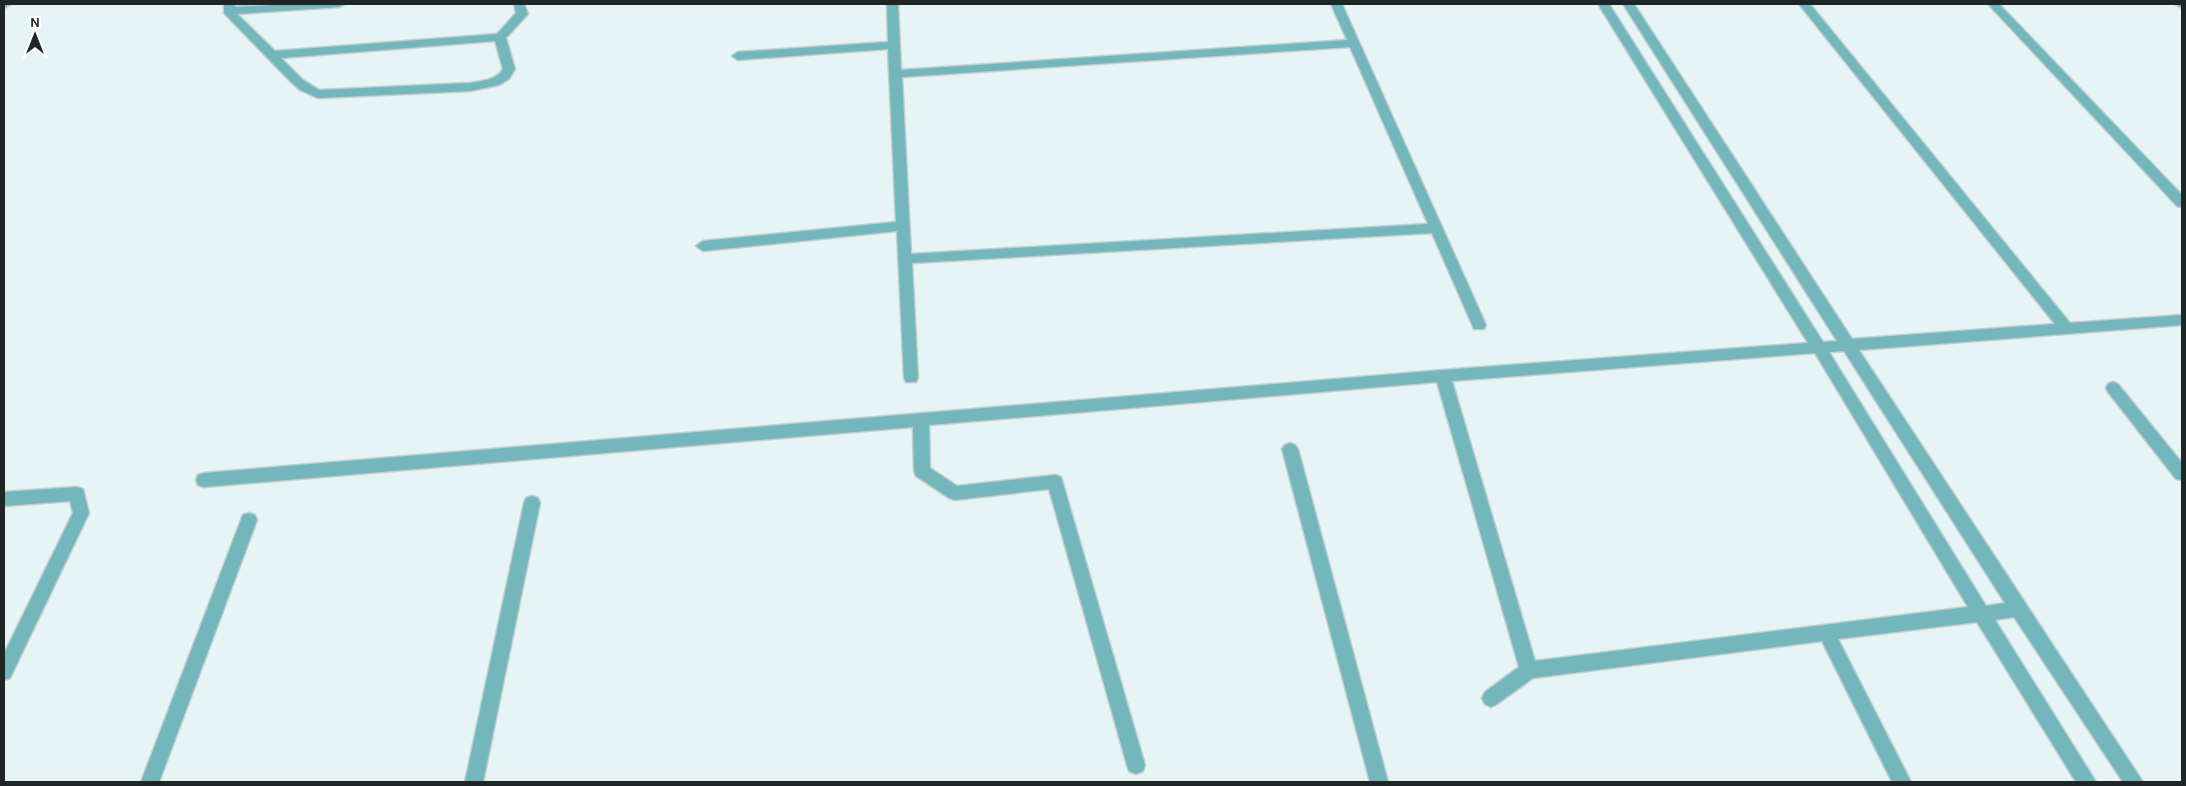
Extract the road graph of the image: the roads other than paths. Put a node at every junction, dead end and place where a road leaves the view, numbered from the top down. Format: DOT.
graph roads {
  1 [pos="340,4"];
  2 [pos="519,4"];
  3 [pos="892,4"];
  4 [pos="1337,4"];
  5 [pos="1603,4"];
  6 [pos="1628,4"];
  7 [pos="1804,4"];
  8 [pos="1993,4"];
  9 [pos="229,8"];
  10 [pos="500,37"];
  11 [pos="1353,43"];
  12 [pos="894,45"];
  13 [pos="272,55"];
  14 [pos="738,56"];
  15 [pos="896,74"];
  16 [pos="2182,203"];
  17 [pos="903,226"];
  18 [pos="1435,228"];
  19 [pos="703,246"];
  20 [pos="905,259"];
  21 [pos="2182,320"];
  22 [pos="1478,325"];
  23 [pos="2067,329"];
  24 [pos="1849,345"];
  25 [pos="1818,346"];
  26 [pos="1443,376"];
  27 [pos="911,378"];
  28 [pos="2112,388"];
  29 [pos="921,420"];
  30 [pos="1290,449"];
  31 [pos="2182,474"];
  32 [pos="204,480"];
  33 [pos="4,499"];
  34 [pos="532,503"];
  35 [pos="249,520"];
  36 [pos="2018,609"];
  37 [pos="1982,615"];
  38 [pos="1828,634"];
  39 [pos="1529,670"];
  40 [pos="4,672"];
  41 [pos="1491,698"];
  42 [pos="1136,766"];
  43 [pos="150,782"];
  44 [pos="474,782"];
  45 [pos="1380,782"];
  46 [pos="1902,782"];
  47 [pos="2087,782"];
  48 [pos="2134,782"];
  1 -- 9 [label="street"];
  2 -- 10 [label="street"];
  3 -- 12 [label="street"];
  4 -- 11 [label="street"];
  5 -- 25 [label="street"];
  6 -- 24 [label="street"];
  7 -- 23 [label="street"];
  8 -- 16 [label="street"];
  9 -- 13 [label="street"];
  10 -- 13 [label="street"];
  10 -- 13 [label="street"];
  11 -- 15 [label="street"];
  11 -- 18 [label="street"];
  12 -- 14 [label="street"];
  12 -- 15 [label="street"];
  15 -- 17 [label="street"];
  17 -- 19 [label="street"];
  17 -- 20 [label="street"];
  18 -- 20 [label="street"];
  18 -- 22 [label="street"];
  20 -- 27 [label="street"];
  21 -- 23 [label="street"];
  23 -- 24 [label="street"];
  24 -- 25 [label="street"];
  24 -- 36 [label="street"];
  25 -- 26 [label="street"];
  25 -- 37 [label="street"];
  26 -- 29 [label="street"];
  26 -- 39 [label="street"];
  28 -- 31 [label="street"];
  29 -- 32 [label="street"];
  29 -- 42 [label="street"];
  30 -- 45 [label="street"];
  33 -- 40 [label="street"];
  34 -- 44 [label="street"];
  35 -- 43 [label="street"];
  36 -- 37 [label="street"];
  36 -- 48 [label="street"];
  37 -- 38 [label="street"];
  37 -- 47 [label="street"];
  38 -- 39 [label="street"];
  38 -- 46 [label="street"];
  39 -- 41 [label="street"];
}
